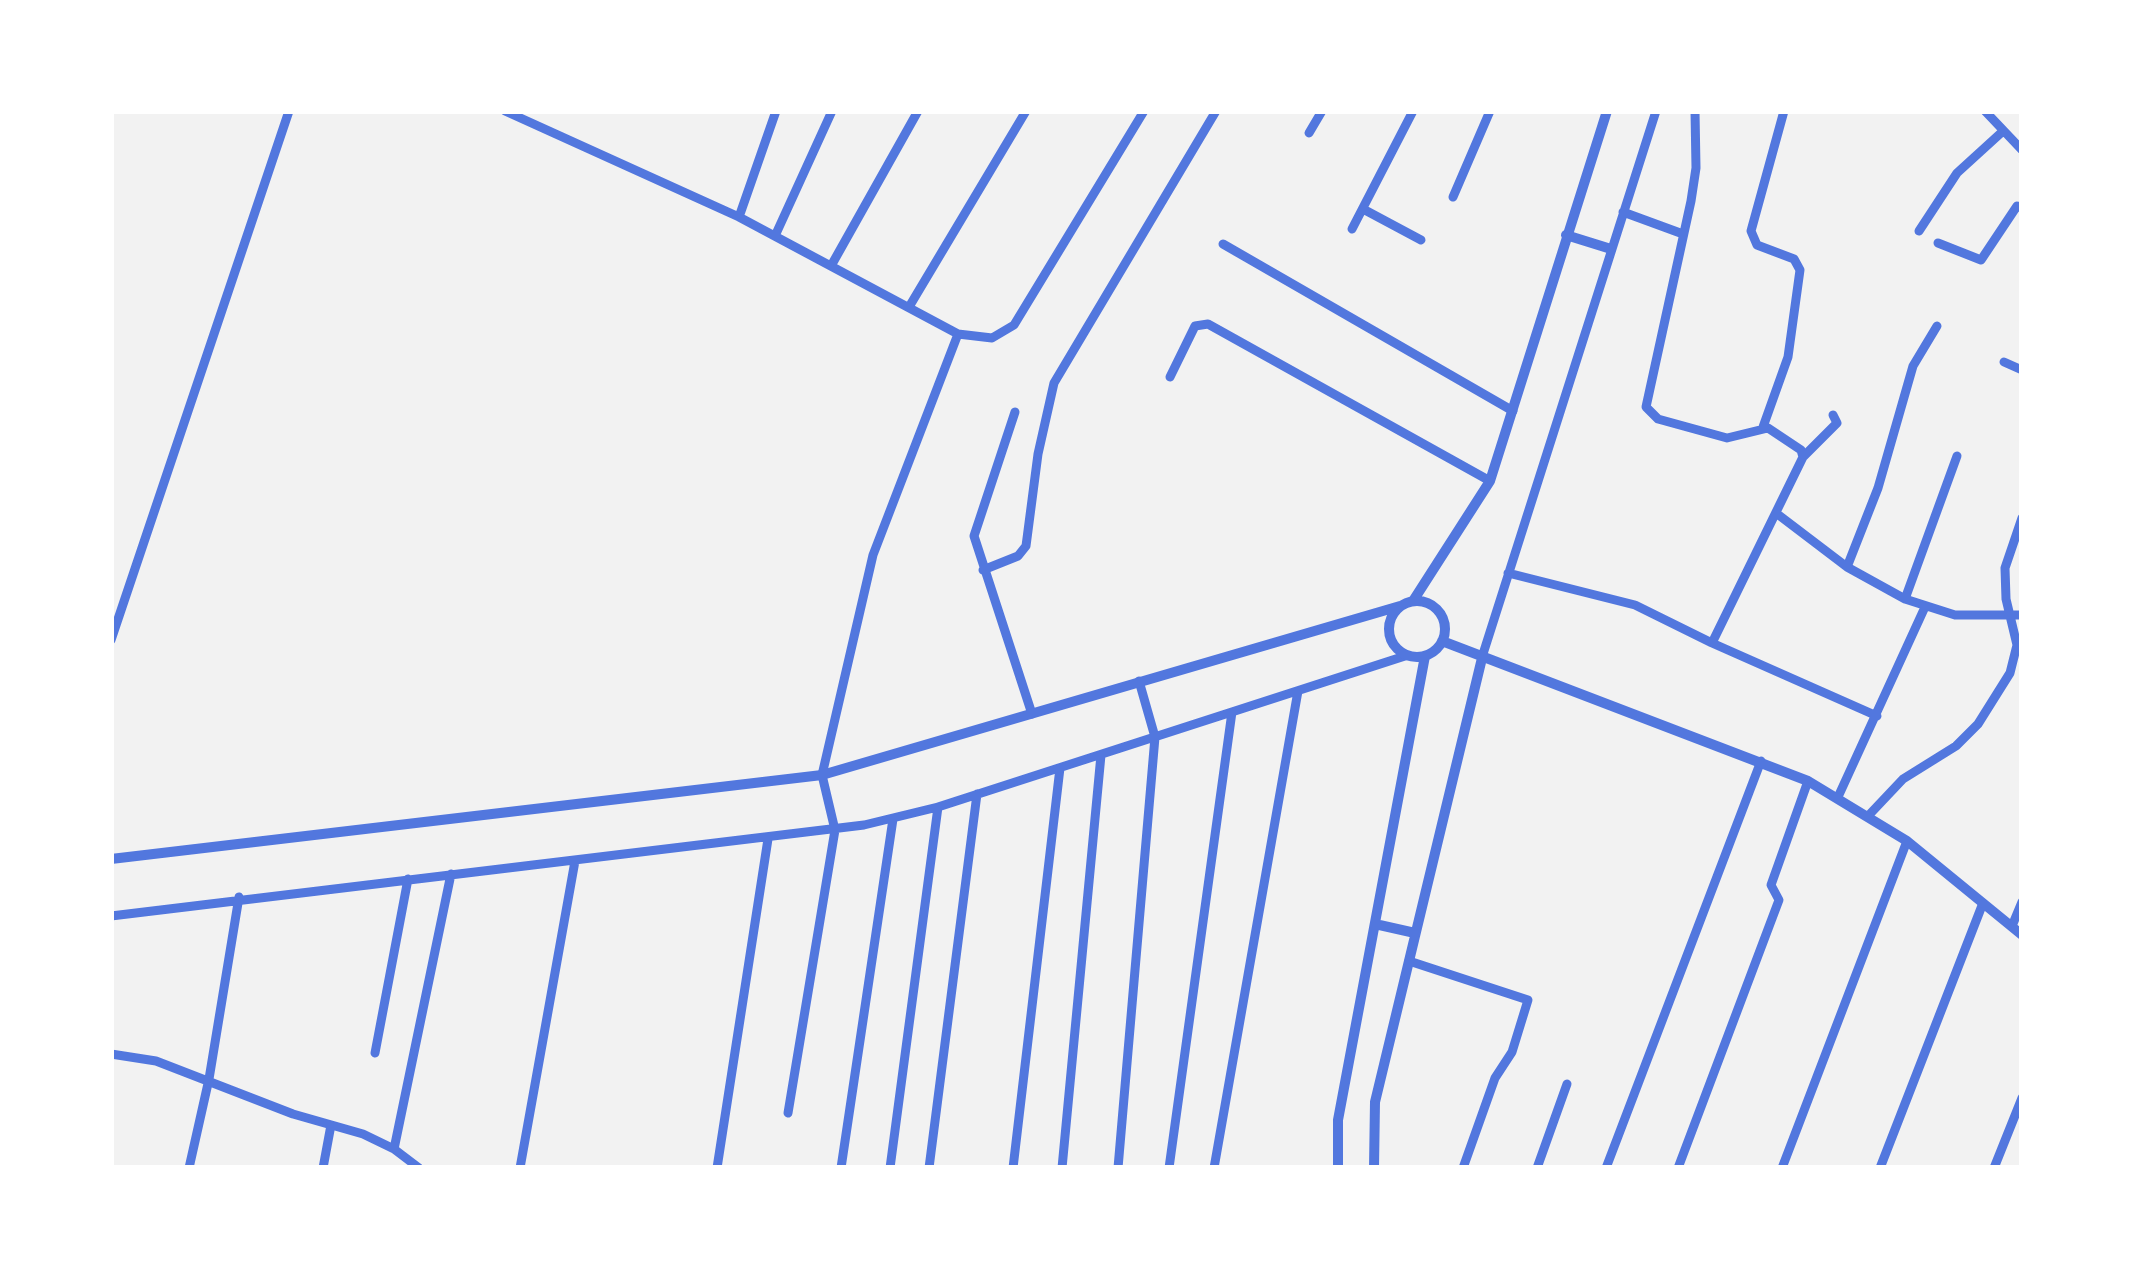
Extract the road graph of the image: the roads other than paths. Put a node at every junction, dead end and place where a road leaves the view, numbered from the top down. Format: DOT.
graph roads {
  1 [pos="289,111"];
  2 [pos="505,111"];
  3 [pos="776,111"];
  4 [pos="832,111"];
  5 [pos="918,111"];
  6 [pos="1026,111"];
  7 [pos="1144,111"];
  8 [pos="1216,111"];
  9 [pos="1322,111"];
  10 [pos="1413,111"];
  11 [pos="1490,111"];
  12 [pos="1607,111"];
  13 [pos="1656,111"];
  14 [pos="1695,111"];
  15 [pos="1784,111"];
  16 [pos="1985,111"];
  17 [pos="2002,132"];
  18 [pos="1309,133"];
  19 [pos="2022,150"];
  20 [pos="1454,197"];
  21 [pos="2022,208"];
  22 [pos="1363,209"];
  23 [pos="1623,212"];
  24 [pos="739,217"];
  25 [pos="1352,229"];
  26 [pos="1918,231"];
  27 [pos="1683,234"];
  28 [pos="1566,235"];
  29 [pos="775,236"];
  30 [pos="1421,240"];
  31 [pos="1938,243"];
  32 [pos="1223,244"];
  33 [pos="1611,249"];
  34 [pos="831,266"];
  35 [pos="909,307"];
  36 [pos="1937,326"];
  37 [pos="958,334"];
  38 [pos="2005,362"];
  39 [pos="2022,370"];
  40 [pos="1169,377"];
  41 [pos="1513,411"];
  42 [pos="1015,412"];
  43 [pos="1833,415"];
  44 [pos="1762,427"];
  45 [pos="1957,456"];
  46 [pos="1803,457"];
  47 [pos="1490,481"];
  48 [pos="1775,513"];
  49 [pos="2022,518"];
  50 [pos="1847,567"];
  51 [pos="982,570"];
  52 [pos="1508,573"];
  53 [pos="1905,599"];
  54 [pos="1407,604"];
  55 [pos="1925,607"];
  56 [pos="2016,614"];
  57 [pos="111,640"];
  58 [pos="1442,641"];
  59 [pos="1712,644"];
  60 [pos="1483,654"];
  61 [pos="1405,656"];
  62 [pos="1425,656"];
  63 [pos="1138,681"];
  64 [pos="1298,691"];
  65 [pos="1232,712"];
  66 [pos="1032,714"];
  67 [pos="1877,716"];
  68 [pos="1155,737"];
  69 [pos="1101,755"];
  70 [pos="1762,761"];
  71 [pos="1060,768"];
  72 [pos="822,776"];
  73 [pos="1808,781"];
  74 [pos="977,794"];
  75 [pos="1838,796"];
  76 [pos="938,807"];
  77 [pos="1869,815"];
  78 [pos="893,819"];
  79 [pos="835,830"];
  80 [pos="768,839"];
  81 [pos="1907,841"];
  82 [pos="111,859"];
  83 [pos="575,861"];
  84 [pos="452,874"];
  85 [pos="408,878"];
  86 [pos="239,897"];
  87 [pos="2022,902"];
  88 [pos="1983,903"];
  89 [pos="111,916"];
  90 [pos="1375,924"];
  91 [pos="2017,931"];
  92 [pos="1415,933"];
  93 [pos="1409,961"];
  94 [pos="375,1053"];
  95 [pos="111,1054"];
  96 [pos="209,1079"];
  97 [pos="1567,1084"];
  98 [pos="2022,1098"];
  99 [pos="788,1113"];
  100 [pos="331,1125"];
  101 [pos="394,1149"];
  102 [pos="404,1162"];
  103 [pos="190,1168"];
  104 [pos="323,1168"];
  105 [pos="419,1168"];
  106 [pos="520,1168"];
  107 [pos="716,1168"];
  108 [pos="841,1168"];
  109 [pos="890,1168"];
  110 [pos="929,1168"];
  111 [pos="1013,1168"];
  112 [pos="1062,1168"];
  113 [pos="1118,1168"];
  114 [pos="1169,1168"];
  115 [pos="1214,1168"];
  116 [pos="1338,1168"];
  117 [pos="1374,1168"];
  118 [pos="1463,1168"];
  119 [pos="1537,1168"];
  120 [pos="1606,1168"];
  121 [pos="1678,1168"];
  122 [pos="1782,1168"];
  123 [pos="1880,1168"];
  124 [pos="1994,1168"];
  1 -- 57 [label="street"];
  2 -- 24 [label="street"];
  3 -- 24 [label="street"];
  4 -- 29 [label="street"];
  5 -- 34 [label="street"];
  6 -- 35 [label="street"];
  7 -- 37 [label="street"];
  8 -- 51 [label="street"];
  9 -- 18 [label="street"];
  10 -- 22 [label="street"];
  11 -- 20 [label="street"];
  12 -- 28 [label="street"];
  13 -- 23 [label="street"];
  14 -- 27 [label="street"];
  15 -- 44 [label="street"];
  16 -- 17 [label="street"];
  17 -- 19 [label="street"];
  17 -- 26 [label="street"];
  21 -- 31 [label="street"];
  22 -- 25 [label="street"];
  22 -- 30 [label="street"];
  23 -- 27 [label="street"];
  23 -- 33 [label="street"];
  24 -- 29 [label="street"];
  27 -- 44 [label="street"];
  28 -- 33 [label="street"];
  28 -- 41 [label="street"];
  29 -- 34 [label="street"];
  32 -- 41 [label="street"];
  33 -- 52 [label="street"];
  34 -- 35 [label="street"];
  35 -- 37 [label="street"];
  36 -- 50 [label="street"];
  37 -- 72 [label="street"];
  38 -- 39 [label="street"];
  40 -- 47 [label="street"];
  41 -- 47 [label="street"];
  42 -- 51 [label="street"];
  43 -- 46 [label="street"];
  44 -- 46 [label="street"];
  45 -- 53 [label="street"];
  46 -- 48 [label="street"];
  47 -- 54 [label="street"];
  48 -- 50 [label="street"];
  48 -- 59 [label="street"];
  49 -- 56 [label="street"];
  50 -- 53 [label="street"];
  51 -- 66 [label="street"];
  52 -- 59 [label="street"];
  52 -- 60 [label="street"];
  53 -- 55 [label="street"];
  54 -- 58 [label="street"];
  54 -- 61 [label="street"];
  54 -- 63 [label="street"];
  55 -- 56 [label="street"];
  55 -- 67 [label="street"];
  56 -- 77 [label="street"];
  58 -- 60 [label="street"];
  58 -- 62 [label="street"];
  59 -- 67 [label="street"];
  60 -- 70 [label="street"];
  60 -- 92 [label="street"];
  61 -- 62 [label="street"];
  61 -- 64 [label="street"];
  62 -- 90 [label="street"];
  63 -- 66 [label="street"];
  63 -- 68 [label="street"];
  64 -- 65 [label="street"];
  64 -- 115 [label="street"];
  65 -- 68 [label="street"];
  65 -- 114 [label="street"];
  66 -- 72 [label="street"];
  67 -- 75 [label="street"];
  68 -- 69 [label="street"];
  68 -- 113 [label="street"];
  69 -- 71 [label="street"];
  69 -- 112 [label="street"];
  70 -- 73 [label="street"];
  70 -- 120 [label="street"];
  71 -- 74 [label="street"];
  71 -- 111 [label="street"];
  72 -- 79 [label="street"];
  72 -- 82 [label="street"];
  73 -- 75 [label="street"];
  73 -- 121 [label="street"];
  74 -- 76 [label="street"];
  74 -- 110 [label="street"];
  75 -- 77 [label="street"];
  76 -- 78 [label="street"];
  76 -- 109 [label="street"];
  77 -- 81 [label="street"];
  78 -- 79 [label="street"];
  78 -- 108 [label="street"];
  79 -- 80 [label="street"];
  79 -- 99 [label="street"];
  80 -- 83 [label="street"];
  80 -- 107 [label="street"];
  81 -- 88 [label="street"];
  81 -- 122 [label="street"];
  83 -- 84 [label="street"];
  83 -- 106 [label="street"];
  84 -- 85 [label="street"];
  84 -- 101 [label="street"];
  85 -- 86 [label="street"];
  85 -- 94 [label="street"];
  86 -- 89 [label="street"];
  86 -- 96 [label="street"];
  87 -- 91 [label="street"];
  88 -- 91 [label="street"];
  88 -- 123 [label="street"];
  90 -- 92 [label="street"];
  90 -- 116 [label="street"];
  92 -- 93 [label="street"];
  93 -- 117 [label="street"];
  93 -- 118 [label="street"];
  95 -- 96 [label="street"];
  96 -- 100 [label="street"];
  96 -- 103 [label="street"];
  97 -- 119 [label="street"];
  98 -- 124 [label="street"];
  100 -- 101 [label="street"];
  100 -- 104 [label="street"];
  101 -- 102 [label="street"];
  102 -- 105 [label="street"];
}
